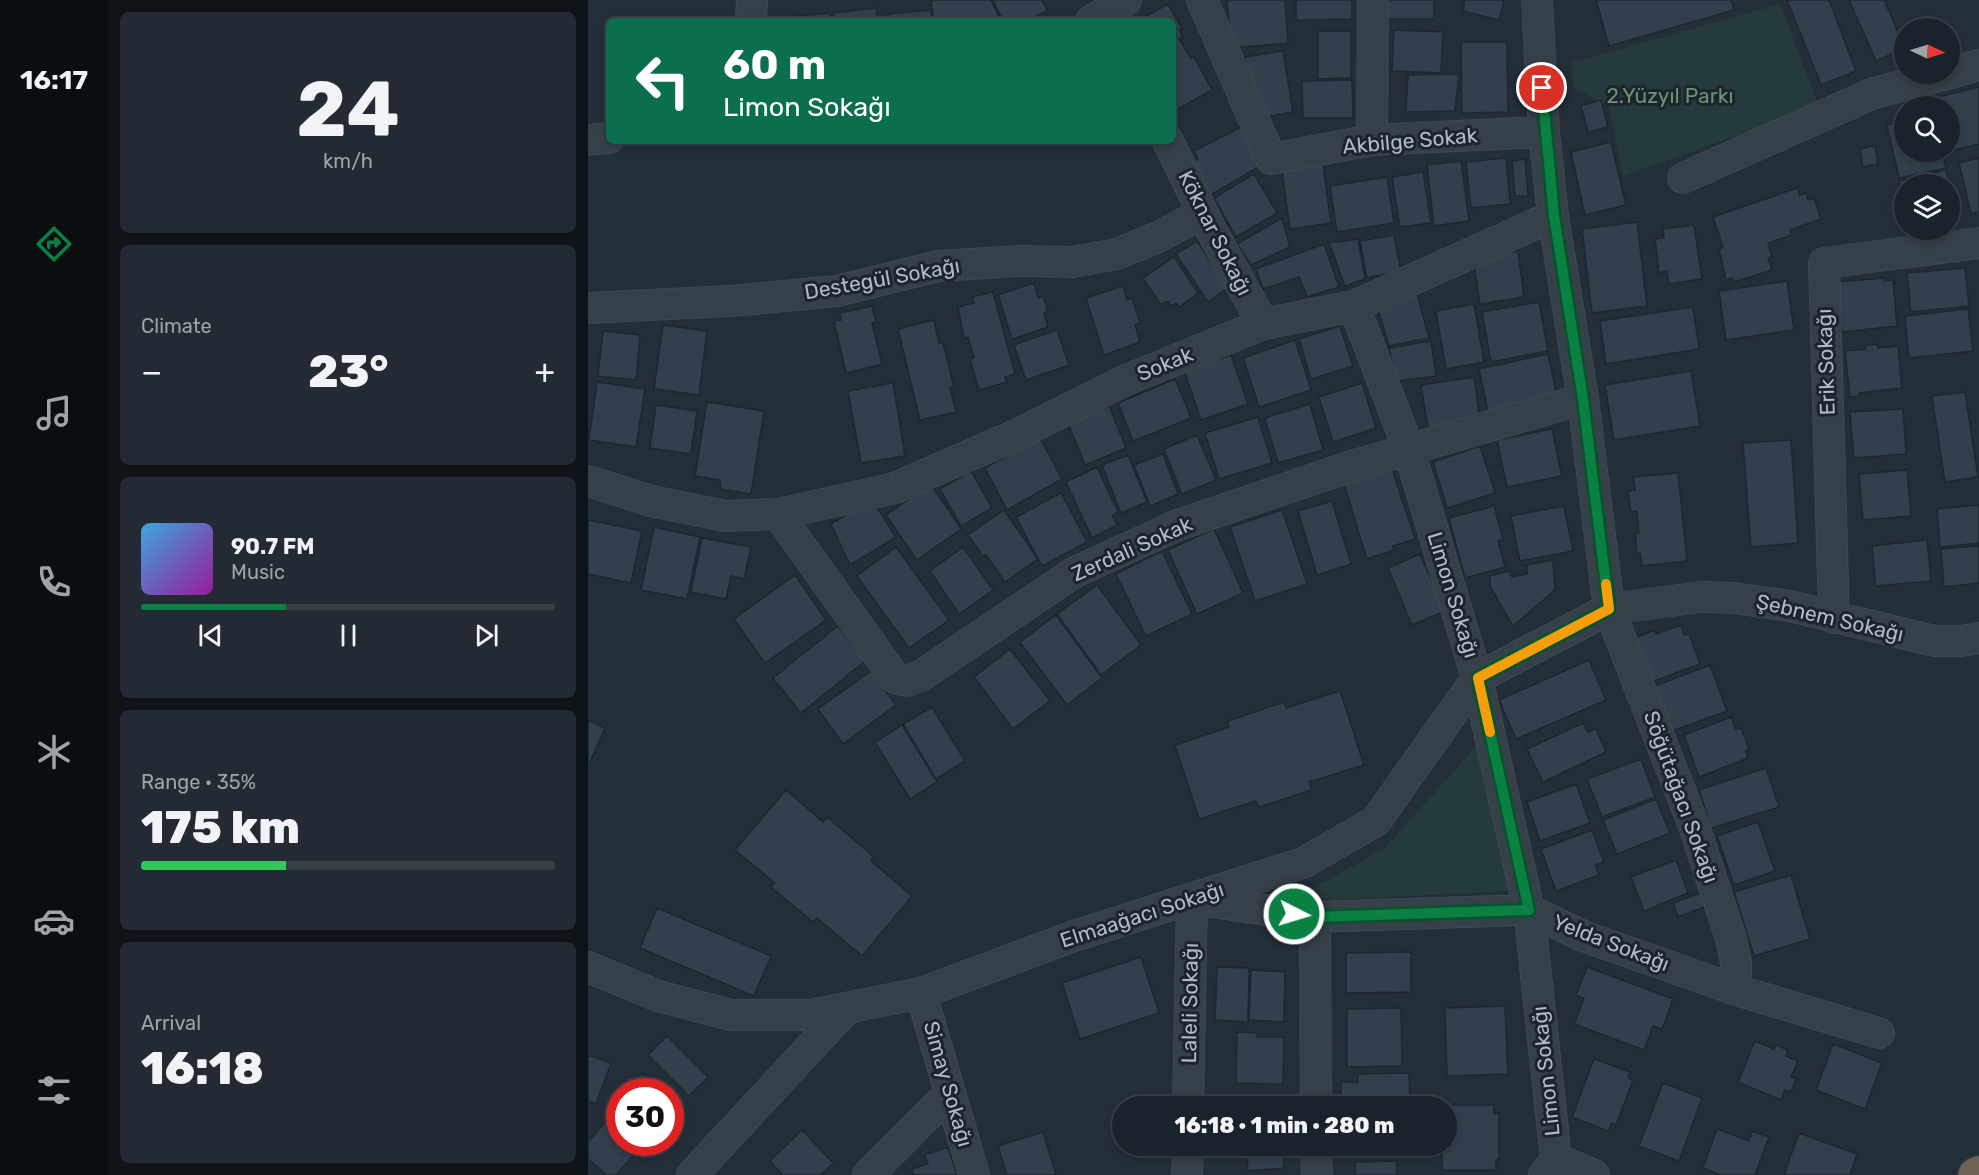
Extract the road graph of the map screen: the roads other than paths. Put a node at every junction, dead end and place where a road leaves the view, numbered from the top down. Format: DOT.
graph roads {
  1 [pos="752,0"];
  2 [pos="1202,0"];
  3 [pos="1373,0"];
  4 [pos="1537,0"];
  5 [pos="751,18"];
  6 [pos="1979,65"];
  7 [pos="1960,70"];
  8 [pos="1907,84"];
  9 [pos="1544,132"];
  10 [pos="606,138"];
  11 [pos="588,140"];
  12 [pos="1372,140"];
  13 [pos="1169,144"];
  14 [pos="1683,178"];
  15 [pos="1203,213"];
  16 [pos="1554,216"];
  17 [pos="1979,245"];
  18 [pos="1354,306"];
  19 [pos="588,308"];
  20 [pos="1263,324"];
  21 [pos="1583,399"];
  22 [pos="1409,450"];
  23 [pos="588,482"];
  24 [pos="778,514"];
  25 [pos="1609,609"];
  26 [pos="1834,618"];
  27 [pos="1979,638"];
  28 [pos="1478,678"];
  29 [pos="1192,899"];
  30 [pos="1529,910"];
  31 [pos="1315,917"];
  32 [pos="588,967"];
  33 [pos="1736,990"];
  34 [pos="921,993"];
  35 [pos="847,1008"];
  36 [pos="1879,1033"];
  37 [pos="950,1093"];
  38 [pos="1188,1096"];
  39 [pos="1316,1096"];
  40 [pos="1188,1156"];
  41 [pos="1316,1156"];
  42 [pos="1550,1167"];
  43 [pos="692,1175"];
  44 [pos="868,1175"];
  45 [pos="974,1175"];
  46 [pos="1187,1175"];
  47 [pos="1317,1175"];
  48 [pos="1594,1175"];
  1 -- 5 [label="street"];
  2 -- 12 [label="street, Akbilge Sokak"];
  3 -- 12 [label="street"];
  4 -- 9 [label="street, Söğütağacı Sokağı"];
  6 -- 7 [label="street"];
  8 -- 14 [label="street"];
  9 -- 12 [label="street, Akbilge Sokak"];
  9 -- 16 [label="street, Söğütağacı Sokağı"];
  10 -- 11 [label="street"];
  13 -- 15 [label="street, Köknar Sokağı"];
  15 -- 19 [label="street, Destegül Sokağı"];
  15 -- 20 [label="street, Köknar Sokağı"];
  16 -- 18 [label="street, Sokak"];
  16 -- 21 [label="street, Söğütağacı Sokağı"];
  17 -- 26 [label="street, Erik Sokağı"];
  18 -- 20 [label="street, Sokak"];
  18 -- 22 [label="street, Limon Sokağı"];
  20 -- 24 [label="street, Sokak"];
  21 -- 22 [label="street, Zerdali Sokak"];
  21 -- 25 [label="street, Söğütağacı Sokağı"];
  22 -- 24 [label="street, Zerdali Sokak"];
  22 -- 28 [label="street, Limon Sokağı"];
  23 -- 24 [label="street, Sokak"];
  25 -- 26 [label="street, Şebnem Sokağı"];
  25 -- 28 [label="street, Elmaağacı Sokağı"];
  25 -- 33 [label="street, Söğütağacı Sokağı"];
  26 -- 27 [label="street, Şebnem Sokağı"];
  28 -- 29 [label="street, Elmaağacı Sokağı"];
  28 -- 30 [label="street, Limon Sokağı"];
  29 -- 31 [label="street, Yelda Sokağı"];
  29 -- 34 [label="street, Elmaağacı Sokağı"];
  29 -- 38 [label="street, Laleli Sokağı"];
  30 -- 31 [label="street, Yelda Sokağı"];
  30 -- 33 [label="street, Yelda Sokağı"];
  30 -- 42 [label="street, Limon Sokağı"];
  31 -- 39 [label="street"];
  32 -- 35 [label="street, Elmaağacı Sokağı"];
  33 -- 36 [label="street, Yelda Sokağı"];
  34 -- 35 [label="street, Elmaağacı Sokağı"];
  34 -- 37 [label="street, Simay Sokağı"];
  35 -- 43 [label="street"];
  37 -- 44 [label="street"];
  37 -- 45 [label="street, Simay Sokağı"];
  40 -- 46 [label="street"];
  41 -- 47 [label="street"];
  42 -- 48 [label="street"];
}
